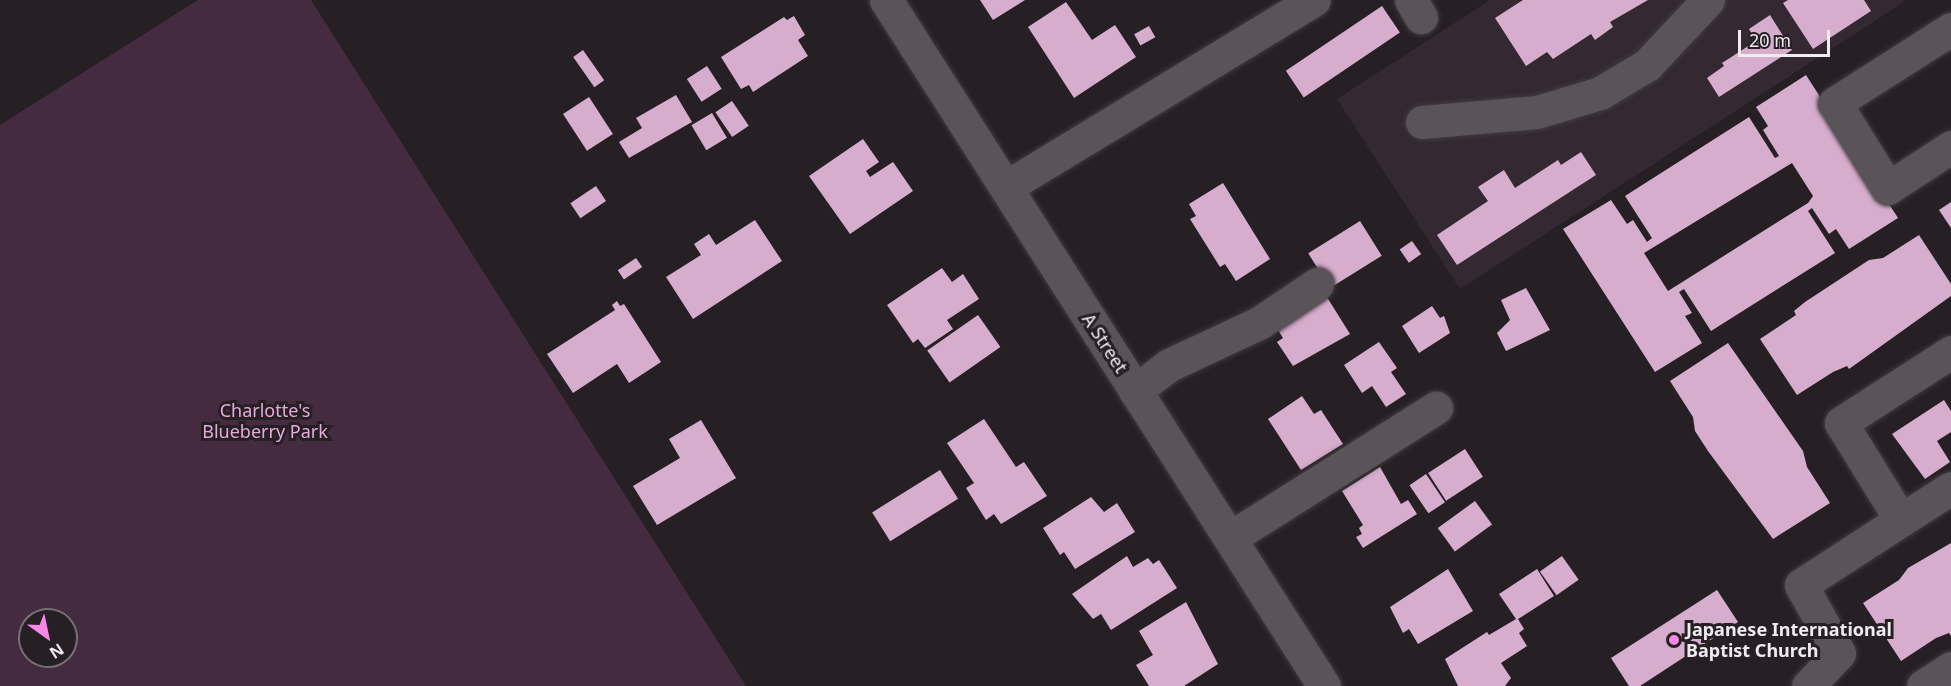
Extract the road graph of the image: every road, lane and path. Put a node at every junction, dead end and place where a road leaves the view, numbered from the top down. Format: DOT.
graph roads {
  1 [pos="886,0"];
  2 [pos="1314,0"];
  3 [pos="1708,0"];
  4 [pos="1951,29"];
  5 [pos="1422,122"];
  6 [pos="1951,147"];
  7 [pos="1006,187"];
  8 [pos="1317,284"];
  9 [pos="1951,352"];
  10 [pos="1135,391"];
  11 [pos="1436,408"];
  12 [pos="1951,488"];
  13 [pos="1901,520"];
  14 [pos="1230,538"];
  15 [pos="1951,668"];
  16 [pos="1324,686"];
  17 [pos="1808,686"];
  18 [pos="1923,686"];
  1 -- 7 [label="street, A Street"];
  2 -- 7 [label="street"];
  3 -- 5 [label="street"];
  4 -- 6 [label="street"];
  7 -- 10 [label="street, A Street"];
  8 -- 10 [label="street"];
  9 -- 13 [label="street"];
  10 -- 14 [label="street, A Street"];
  11 -- 14 [label="street"];
  12 -- 13 [label="street"];
  13 -- 17 [label="street"];
  14 -- 16 [label="street, A Street"];
  15 -- 18 [label="street"];
}
